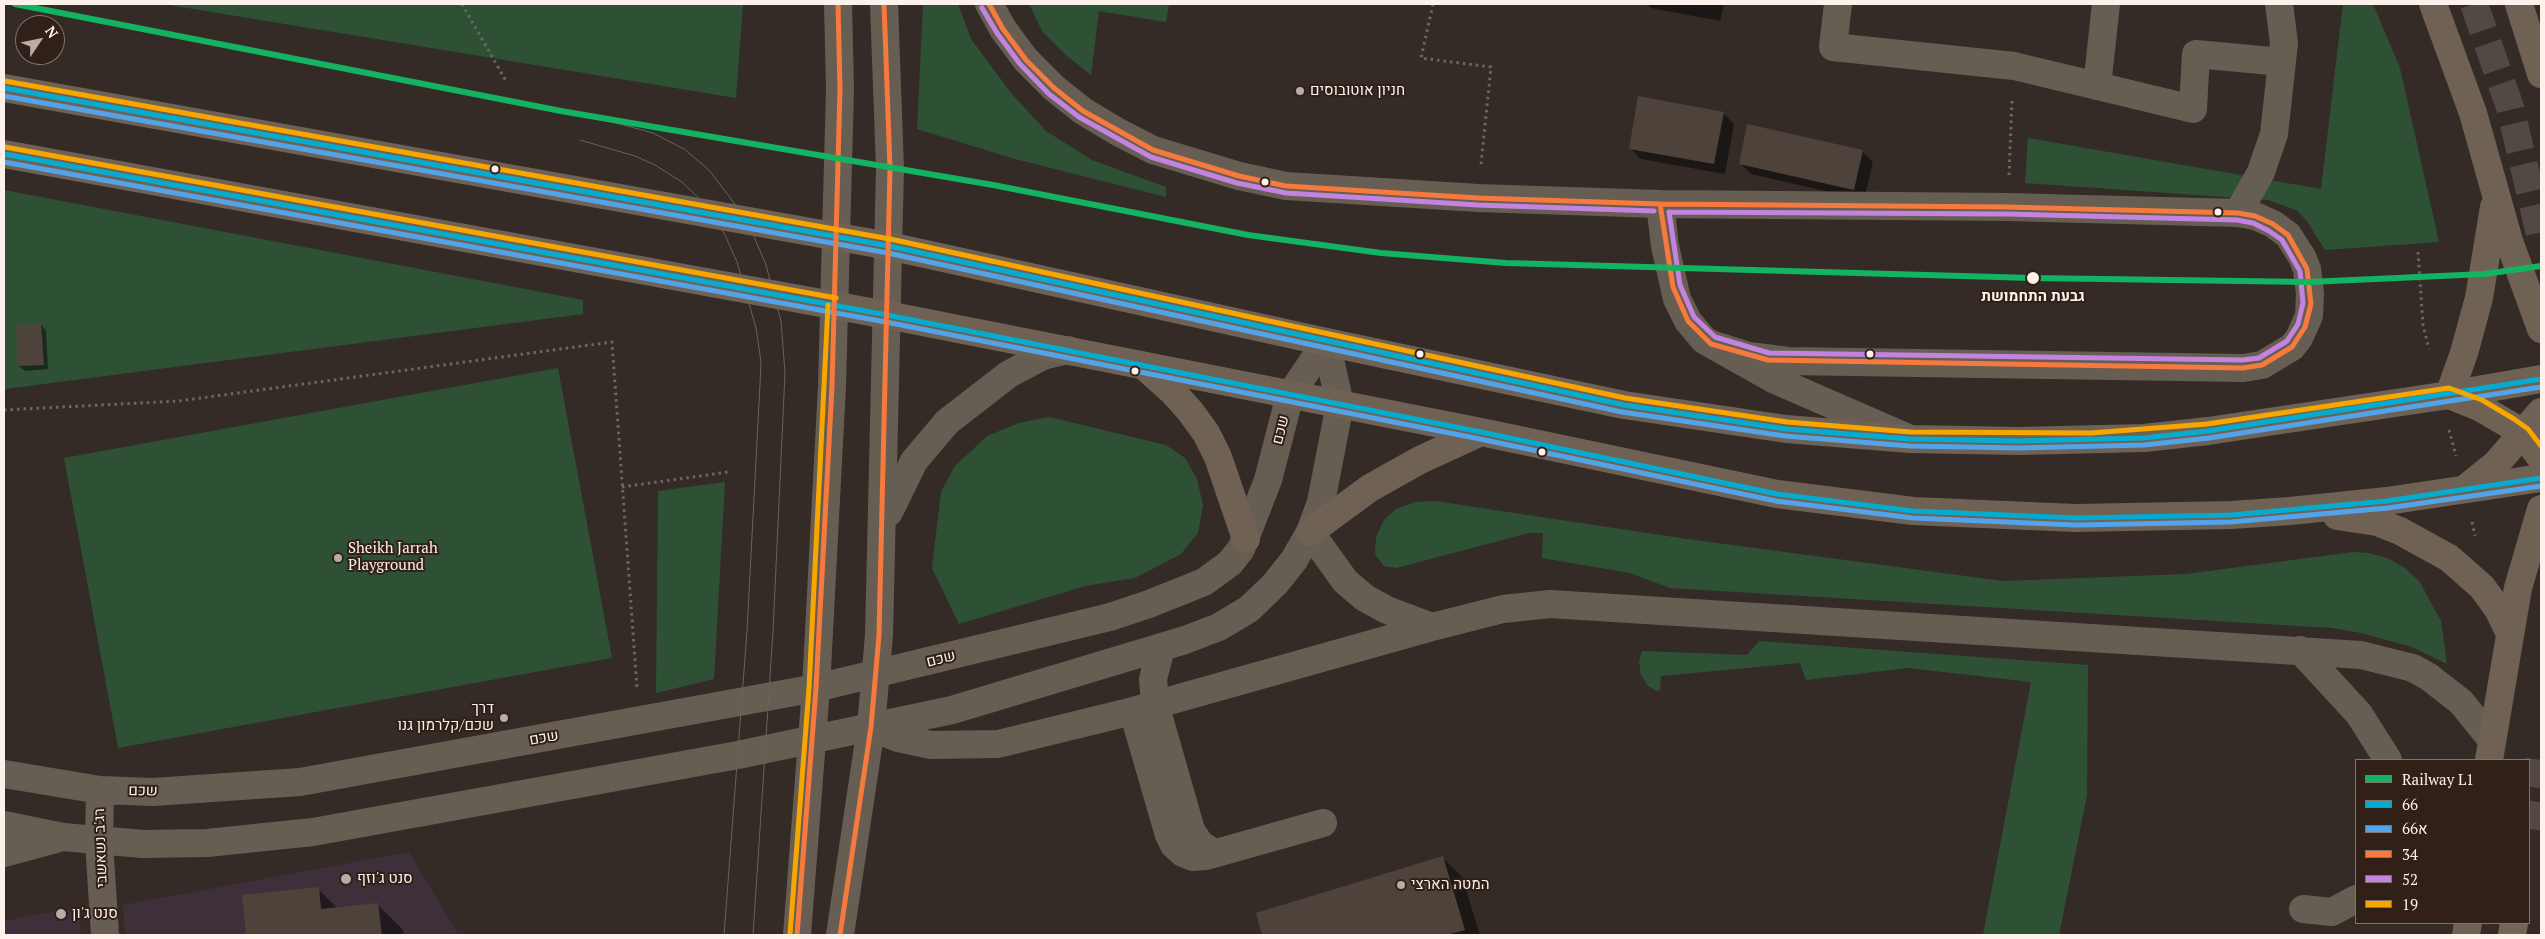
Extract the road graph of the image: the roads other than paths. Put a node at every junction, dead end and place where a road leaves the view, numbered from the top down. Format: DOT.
graph roads {
  1 [pos="838,4"];
  2 [pos="884,4"];
  3 [pos="989,4"];
  4 [pos="1838,4"];
  5 [pos="2106,4"];
  6 [pos="2279,4"];
  7 [pos="2433,4"];
  8 [pos="2519,4"];
  9 [pos="2532,4"];
  10 [pos="2541,23"];
  11 [pos="2282,62"];
  12 [pos="2541,74"];
  13 [pos="2097,86"];
  14 [pos="4,88"];
  15 [pos="4,154"];
  16 [pos="2495,196"];
  17 [pos="1660,204"];
  18 [pos="2238,212"];
  19 [pos="837,236"];
  20 [pos="889,246"];
  21 [pos="835,305"];
  22 [pos="887,314"];
  23 [pos="2541,329"];
  24 [pos="1326,342"];
  25 [pos="1711,344"];
  26 [pos="1068,350"];
  27 [pos="1142,365"];
  28 [pos="2541,379"];
  29 [pos="1290,395"];
  30 [pos="2449,395"];
  31 [pos="1340,404"];
  32 [pos="2541,412"];
  33 [pos="1480,432"];
  34 [pos="2523,434"];
  35 [pos="1910,439"];
  36 [pos="2541,458"];
  37 [pos="2541,478"];
  38 [pos="2464,489"];
  39 [pos="2541,509"];
  40 [pos="2290,510"];
  41 [pos="1310,532"];
  42 [pos="1246,539"];
  43 [pos="882,548"];
  44 [pos="1432,627"];
  45 [pos="2509,632"];
  46 [pos="1161,648"];
  47 [pos="2300,650"];
  48 [pos="876,674"];
  49 [pos="816,688"];
  50 [pos="1144,707"];
  51 [pos="871,727"];
  52 [pos="812,740"];
  53 [pos="2490,749"];
  54 [pos="2387,759"];
  55 [pos="4,774"];
  56 [pos="100,790"];
  57 [pos="1323,823"];
  58 [pos="4,825"];
  59 [pos="63,837"];
  60 [pos="99,842"];
  61 [pos="4,853"];
  62 [pos="2355,900"];
  63 [pos="2303,909"];
  64 [pos="105,935"];
  65 [pos="797,935"];
  66 [pos="840,935"];
  1 -- 19 [label="street"];
  2 -- 20 [label="street"];
  3 -- 17 [label="street"];
  4 -- 13 [label="street"];
  5 -- 13 [label="street"];
  6 -- 11 [label="street"];
  7 -- 16 [label="highway"];
  8 -- 12 [label="highway"];
  9 -- 10 [label="highway"];
  11 -- 13 [label="street"];
  11 -- 18 [label="street"];
  14 -- 19 [label="highway"];
  15 -- 21 [label="highway"];
  16 -- 23 [label="highway"];
  16 -- 30 [label="highway"];
  17 -- 18 [label="street"];
  17 -- 25 [label="street"];
  18 -- 25 [label="street"];
  19 -- 20 [label="highway"];
  19 -- 21 [label="street"];
  20 -- 22 [label="street"];
  20 -- 24 [label="highway"];
  21 -- 22 [label="highway"];
  21 -- 49 [label="street"];
  22 -- 26 [label="highway"];
  22 -- 43 [label="street"];
  24 -- 29 [label="street, שכם"];
  24 -- 31 [label="street"];
  24 -- 35 [label="highway"];
  25 -- 35 [label="street"];
  26 -- 27 [label="highway"];
  26 -- 43 [label="street"];
  27 -- 29 [label="highway"];
  27 -- 42 [label="highway"];
  28 -- 30 [label="highway"];
  29 -- 31 [label="highway"];
  29 -- 42 [label="street, שכם"];
  30 -- 34 [label="highway"];
  30 -- 35 [label="highway"];
  31 -- 33 [label="highway"];
  31 -- 41 [label="street"];
  32 -- 34 [label="highway"];
  33 -- 40 [label="highway"];
  33 -- 41 [label="highway"];
  34 -- 36 [label="highway"];
  34 -- 38 [label="highway"];
  37 -- 38 [label="highway"];
  38 -- 40 [label="highway"];
  39 -- 45 [label="highway"];
  40 -- 45 [label="highway"];
  41 -- 44 [label="street"];
  41 -- 46 [label="street"];
  42 -- 48 [label="street, שכם"];
  43 -- 48 [label="street"];
  44 -- 47 [label="street"];
  44 -- 50 [label="street"];
  45 -- 53 [label="highway"];
  46 -- 50 [label="street"];
  46 -- 51 [label="street"];
  47 -- 53 [label="street"];
  47 -- 54 [label="street"];
  48 -- 49 [label="street, שכם"];
  48 -- 51 [label="street"];
  49 -- 52 [label="street"];
  49 -- 56 [label="street, שכם"];
  50 -- 51 [label="street"];
  50 -- 57 [label="street"];
  51 -- 52 [label="street"];
  51 -- 66 [label="street"];
  52 -- 60 [label="street"];
  52 -- 65 [label="street"];
  55 -- 56 [label="street, שכם"];
  56 -- 60 [label="street, רג'ב נשאשבי"];
  58 -- 59 [label="street"];
  59 -- 60 [label="street"];
  59 -- 61 [label="street"];
  60 -- 64 [label="street, רג'ב נשאשבי"];
  62 -- 63 [label="street"];
}
